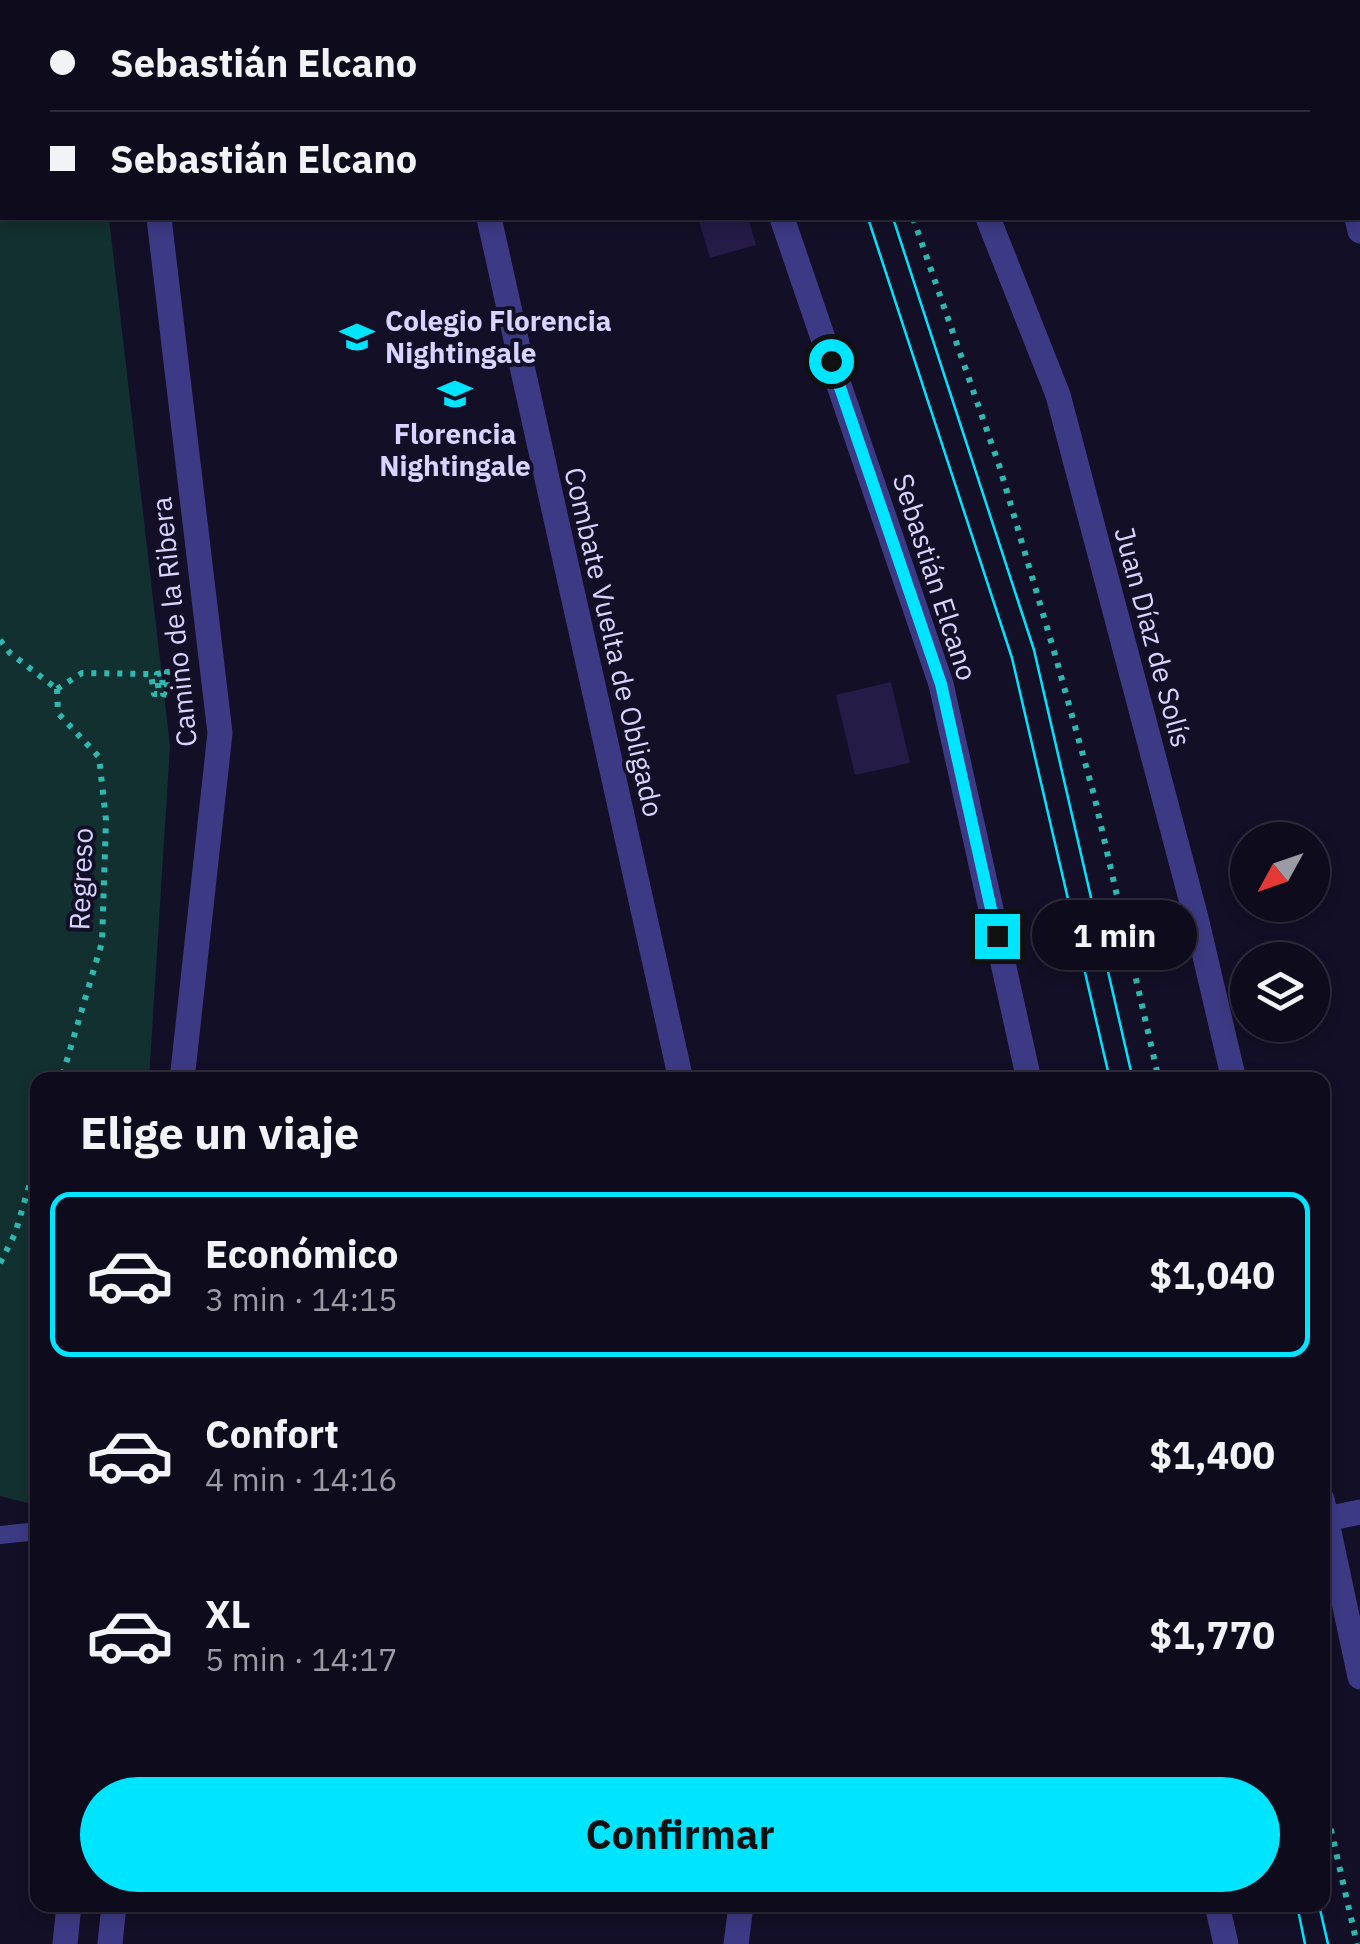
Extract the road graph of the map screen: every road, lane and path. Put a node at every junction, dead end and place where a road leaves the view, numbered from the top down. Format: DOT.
graph roads {
  1 [pos="159,220"];
  2 [pos="489,220"];
  3 [pos="783,220"];
  4 [pos="914,220"];
  5 [pos="989,220"];
  6 [pos="0,640"];
  7 [pos="213,668"];
  8 [pos="57,690"];
  9 [pos="63,1072"];
  10 [pos="183,1072"];
  11 [pos="679,1072"];
  12 [pos="1027,1072"];
  13 [pos="1157,1072"];
  14 [pos="1232,1072"];
  15 [pos="30,1182"];
  16 [pos="0,1263"];
  17 [pos="1360,1512"];
  18 [pos="1330,1513"];
  19 [pos="30,1532"];
  20 [pos="0,1535"];
  21 [pos="1330,1540"];
  22 [pos="1360,1676"];
  23 [pos="1330,1826"];
  24 [pos="68,1912"];
  25 [pos="113,1912"];
  26 [pos="739,1912"];
  27 [pos="1219,1912"];
  28 [pos="65,1944"];
  29 [pos="110,1944"];
  30 [pos="736,1944"];
  31 [pos="1226,1944"];
  32 [pos="1357,1944"];
  1 -- 7 [label="street, Camino de la Ribera"];
  2 -- 11 [label="street, Combate Vuelta de Obligado"];
  3 -- 12 [label="street, Sebastián Elcano"];
  4 -- 13 [label="path"];
  5 -- 14 [label="street, Juan Díaz de Solís"];
  6 -- 8 [label="path"];
  7 -- 8 [label="path"];
  7 -- 10 [label="street, Camino de la Ribera"];
  8 -- 9 [label="path, Regreso"];
  15 -- 16 [label="path"];
  17 -- 18 [label="street"];
  19 -- 20 [label="lane"];
  21 -- 22 [label="street"];
  23 -- 32 [label="path"];
  24 -- 28 [label="street"];
  25 -- 29 [label="street"];
  26 -- 30 [label="street"];
  27 -- 31 [label="street"];
}
